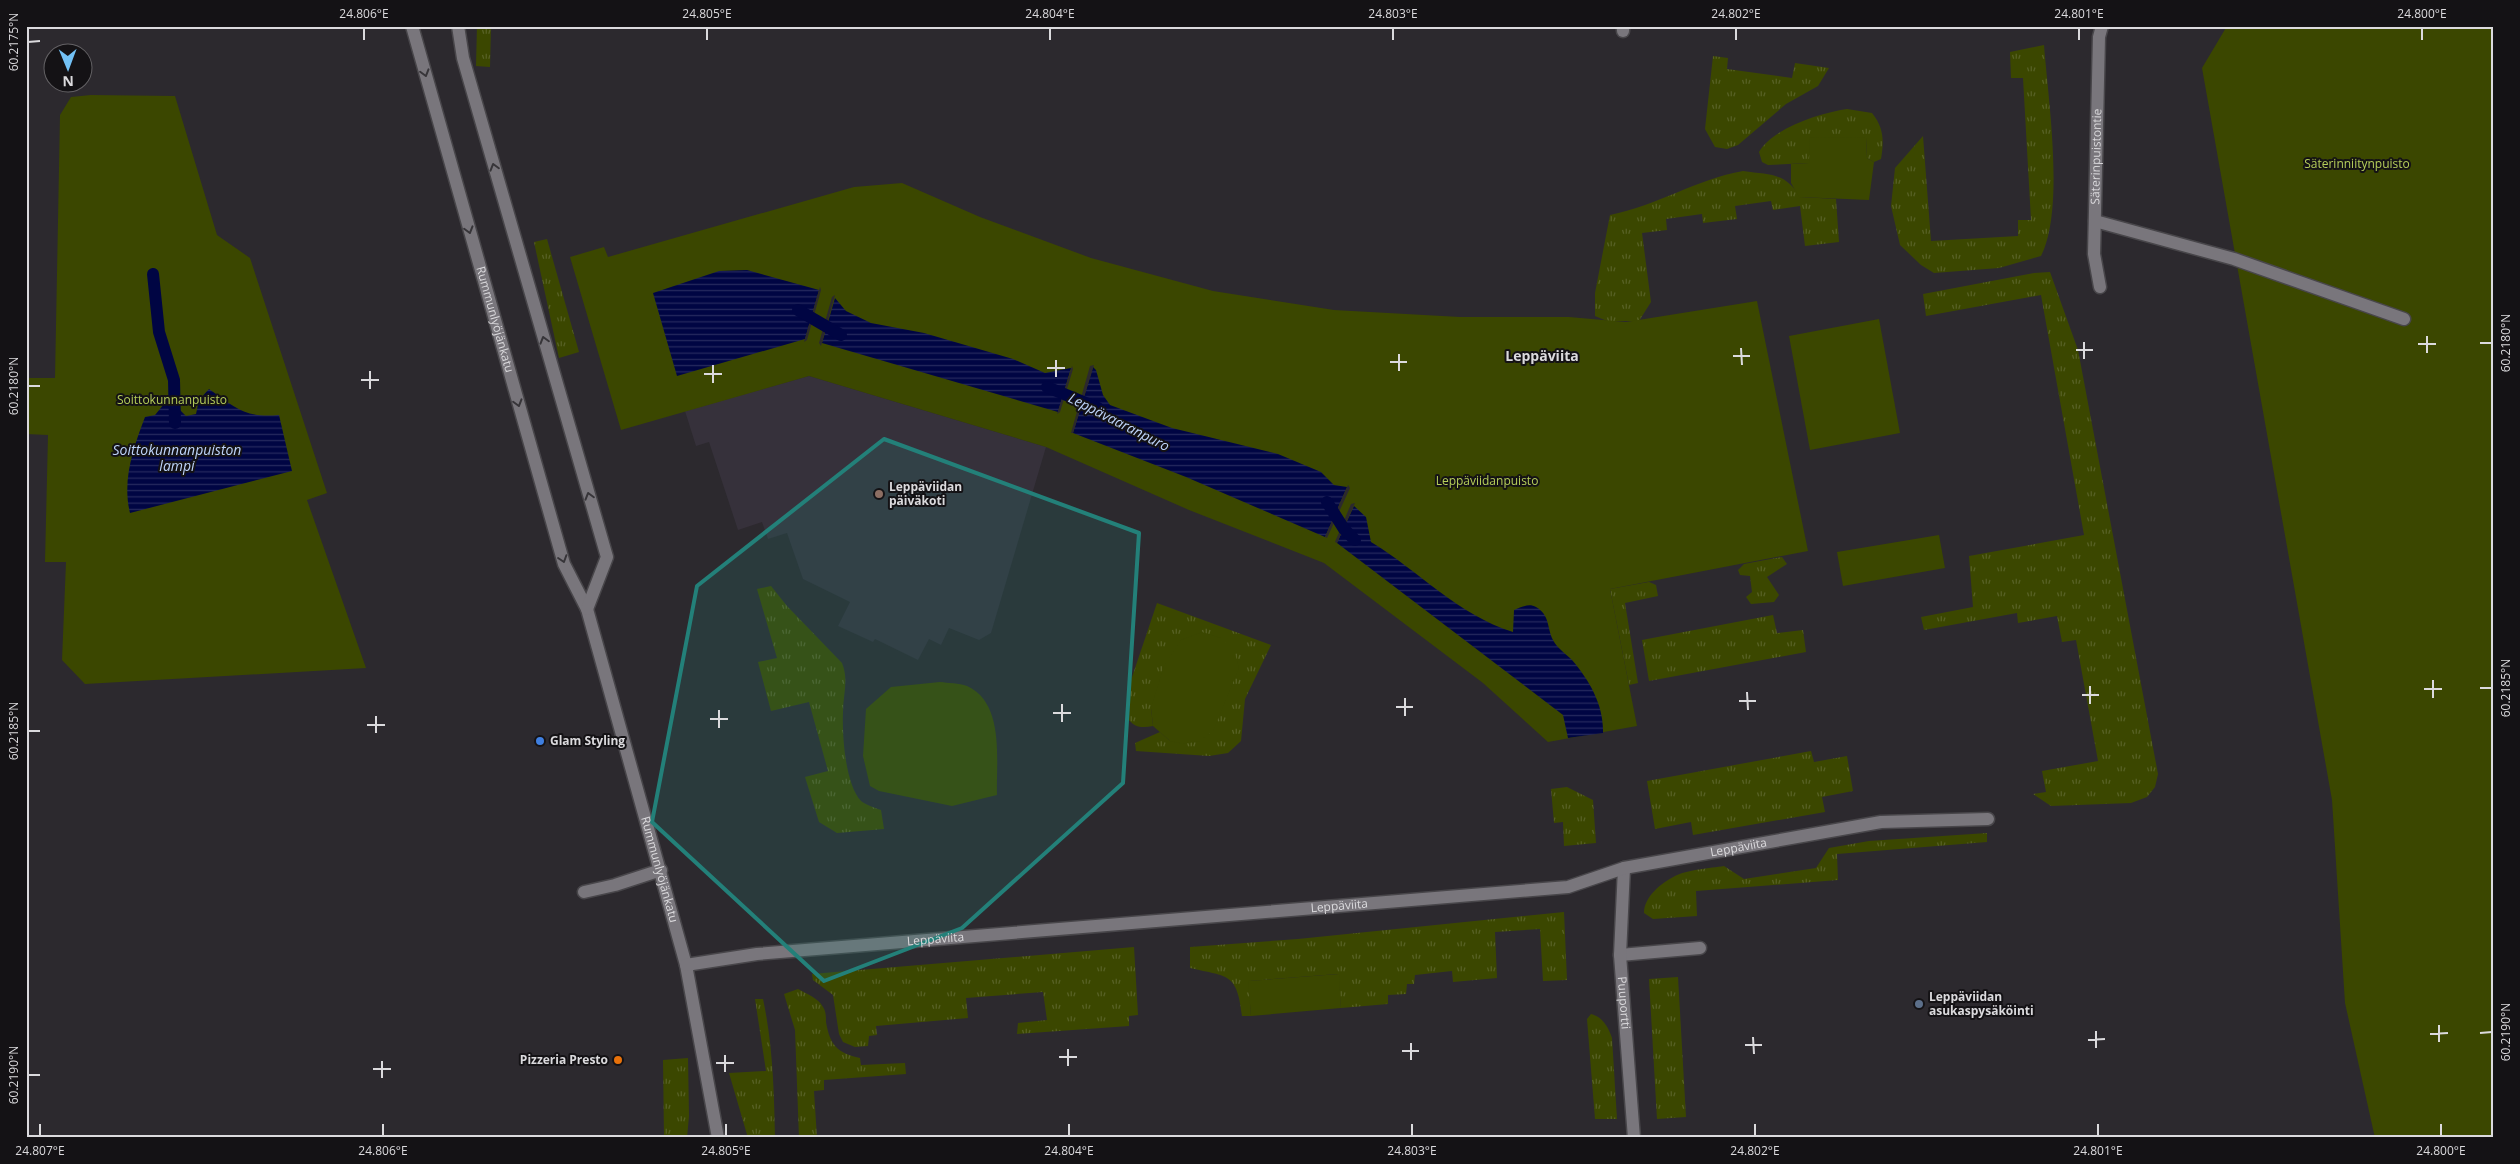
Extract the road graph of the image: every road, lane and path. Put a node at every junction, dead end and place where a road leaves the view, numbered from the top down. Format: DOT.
graph roads {
  1 [pos="412,26"];
  2 [pos="458,26"];
  3 [pos="2102,26"];
  4 [pos="2095,221"];
  5 [pos="2100,287"];
  6 [pos="2404,318"];
  7 [pos="587,609"];
  8 [pos="1988,819"];
  9 [pos="1624,868"];
  10 [pos="661,870"];
  11 [pos="584,892"];
  12 [pos="1700,948"];
  13 [pos="1620,955"];
  14 [pos="686,965"];
  15 [pos="716,1136"];
  16 [pos="1634,1138"];
  1 -- 7 [label="street, Rummunlyöjänkatu, one-way"];
  7 -- 2 [label="street, one-way"];
  3 -- 4 [label="street, Säterinpuistontie"];
  4 -- 5 [label="street, Säterinpuistontie"];
  4 -- 6 [label="street"];
  7 -- 10 [label="street, Rummunlyöjänkatu"];
  8 -- 9 [label="street, Leppäviita"];
  9 -- 13 [label="street, Puuportti"];
  9 -- 14 [label="street, Leppäviita"];
  10 -- 11 [label="street"];
  10 -- 14 [label="street, Rummunlyöjänkatu"];
  12 -- 13 [label="street"];
  13 -- 16 [label="street, Puuportti"];
  14 -- 15 [label="street, Rummunlyöjänkatu"];
}
